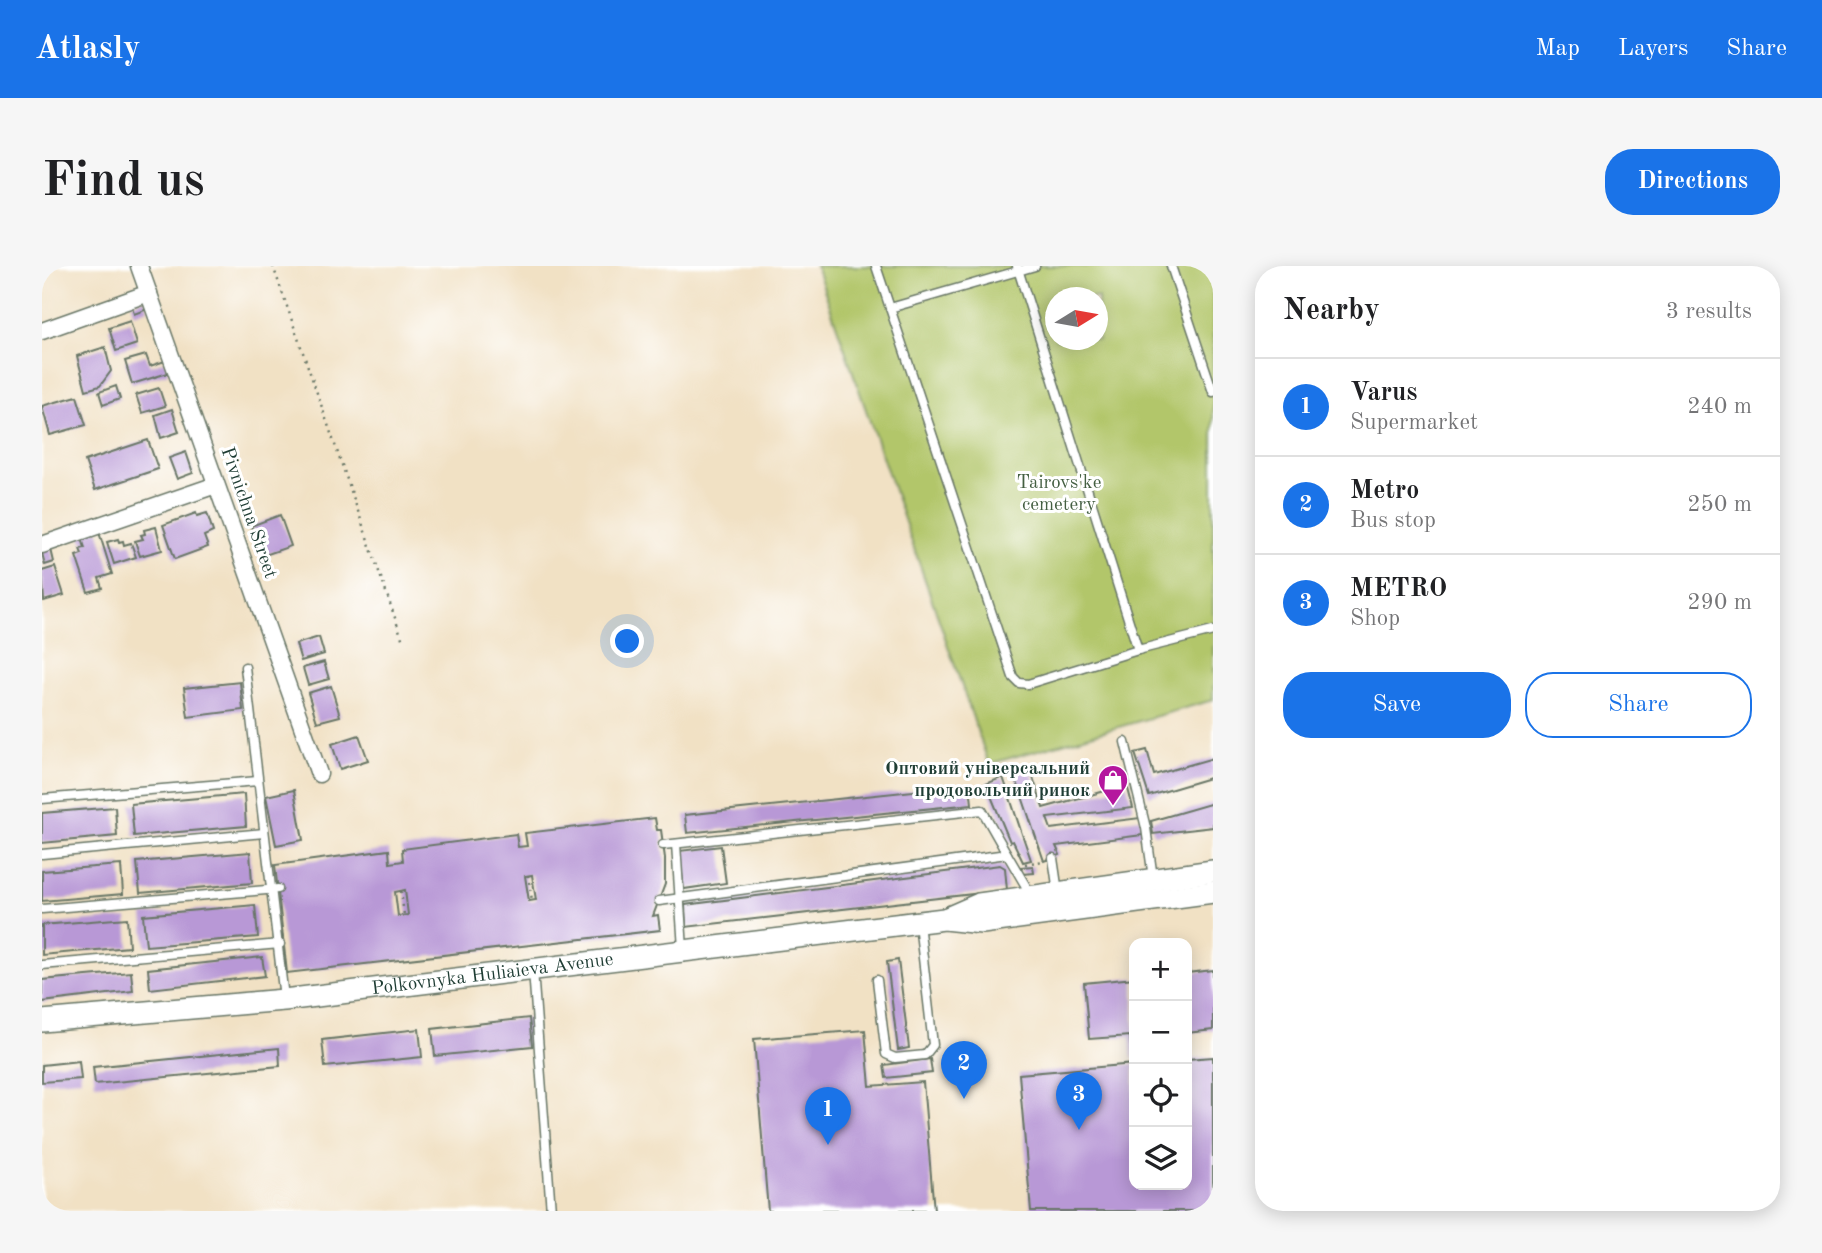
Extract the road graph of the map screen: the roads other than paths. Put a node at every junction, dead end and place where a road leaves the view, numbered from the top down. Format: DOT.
graph roads {
  1 [pos="139,266"];
  2 [pos="876,266"];
  3 [pos="1035,266"];
  4 [pos="1171,266"];
  5 [pos="1018,268"];
  6 [pos="149,293"];
  7 [pos="890,308"];
  8 [pos="42,331"];
  9 [pos="1213,392"];
  10 [pos="216,485"];
  11 [pos="42,545"];
  12 [pos="1213,631"];
  13 [pos="1138,650"];
  14 [pos="245,667"];
  15 [pos="1125,742"];
  16 [pos="319,774"];
  17 [pos="258,781"];
  18 [pos="42,799"];
  19 [pos="264,834"];
  20 [pos="676,844"];
  21 [pos="663,845"];
  22 [pos="42,854"];
  23 [pos="1007,854"];
  24 [pos="1053,859"];
  25 [pos="1213,871"];
  26 [pos="1153,878"];
  27 [pos="274,889"];
  28 [pos="1058,892"];
  29 [pos="1213,892"];
  30 [pos="1031,896"];
  31 [pos="680,898"];
  32 [pos="659,901"];
  33 [pos="42,909"];
  34 [pos="944,919"];
  35 [pos="919,923"];
  36 [pos="280,944"];
  37 [pos="683,951"];
  38 [pos="42,965"];
  39 [pos="533,970"];
  40 [pos="877,980"];
  41 [pos="284,1000"];
  42 [pos="42,1021"];
  43 [pos="551,1211"];
  1 -- 6 [label="street, Pivnichna Street"];
  2 -- 7 [label="lane"];
  3 -- 5 [label="lane"];
  4 -- 9 [label="lane"];
  5 -- 7 [label="lane"];
  5 -- 13 [label="lane"];
  6 -- 8 [label="street"];
  6 -- 10 [label="street, Pivnichna Street"];
  7 -- 13 [label="lane"];
  10 -- 11 [label="street"];
  10 -- 16 [label="street, Pivnichna Street"];
  12 -- 13 [label="lane"];
  14 -- 17 [label="lane"];
  15 -- 26 [label="lane"];
  17 -- 18 [label="lane"];
  17 -- 19 [label="lane"];
  19 -- 22 [label="lane"];
  19 -- 27 [label="lane"];
  20 -- 21 [label="lane"];
  20 -- 23 [label="lane"];
  20 -- 31 [label="lane"];
  23 -- 30 [label="lane"];
  23 -- 31 [label="lane"];
  24 -- 28 [label="lane"];
  25 -- 26 [label="main road, Polkovnyka Huliaieva Avenue"];
  26 -- 28 [label="main road, Polkovnyka Huliaieva Avenue"];
  27 -- 33 [label="lane"];
  27 -- 36 [label="lane"];
  28 -- 30 [label="main road, Polkovnyka Huliaieva Avenue"];
  29 -- 34 [label="main road, Polkovnyka Huliaieva Avenue"];
  30 -- 34 [label="main road, Polkovnyka Huliaieva Avenue"];
  31 -- 32 [label="lane"];
  31 -- 37 [label="lane"];
  34 -- 35 [label="main road, Polkovnyka Huliaieva Avenue"];
  35 -- 37 [label="main road, Polkovnyka Huliaieva Avenue"];
  35 -- 40 [label="lane"];
  36 -- 38 [label="lane"];
  36 -- 41 [label="lane"];
  37 -- 39 [label="main road, Polkovnyka Huliaieva Avenue"];
  39 -- 41 [label="main road, Polkovnyka Huliaieva Avenue"];
  39 -- 43 [label="lane"];
  41 -- 42 [label="main road, Polkovnyka Huliaieva Avenue"];
}
